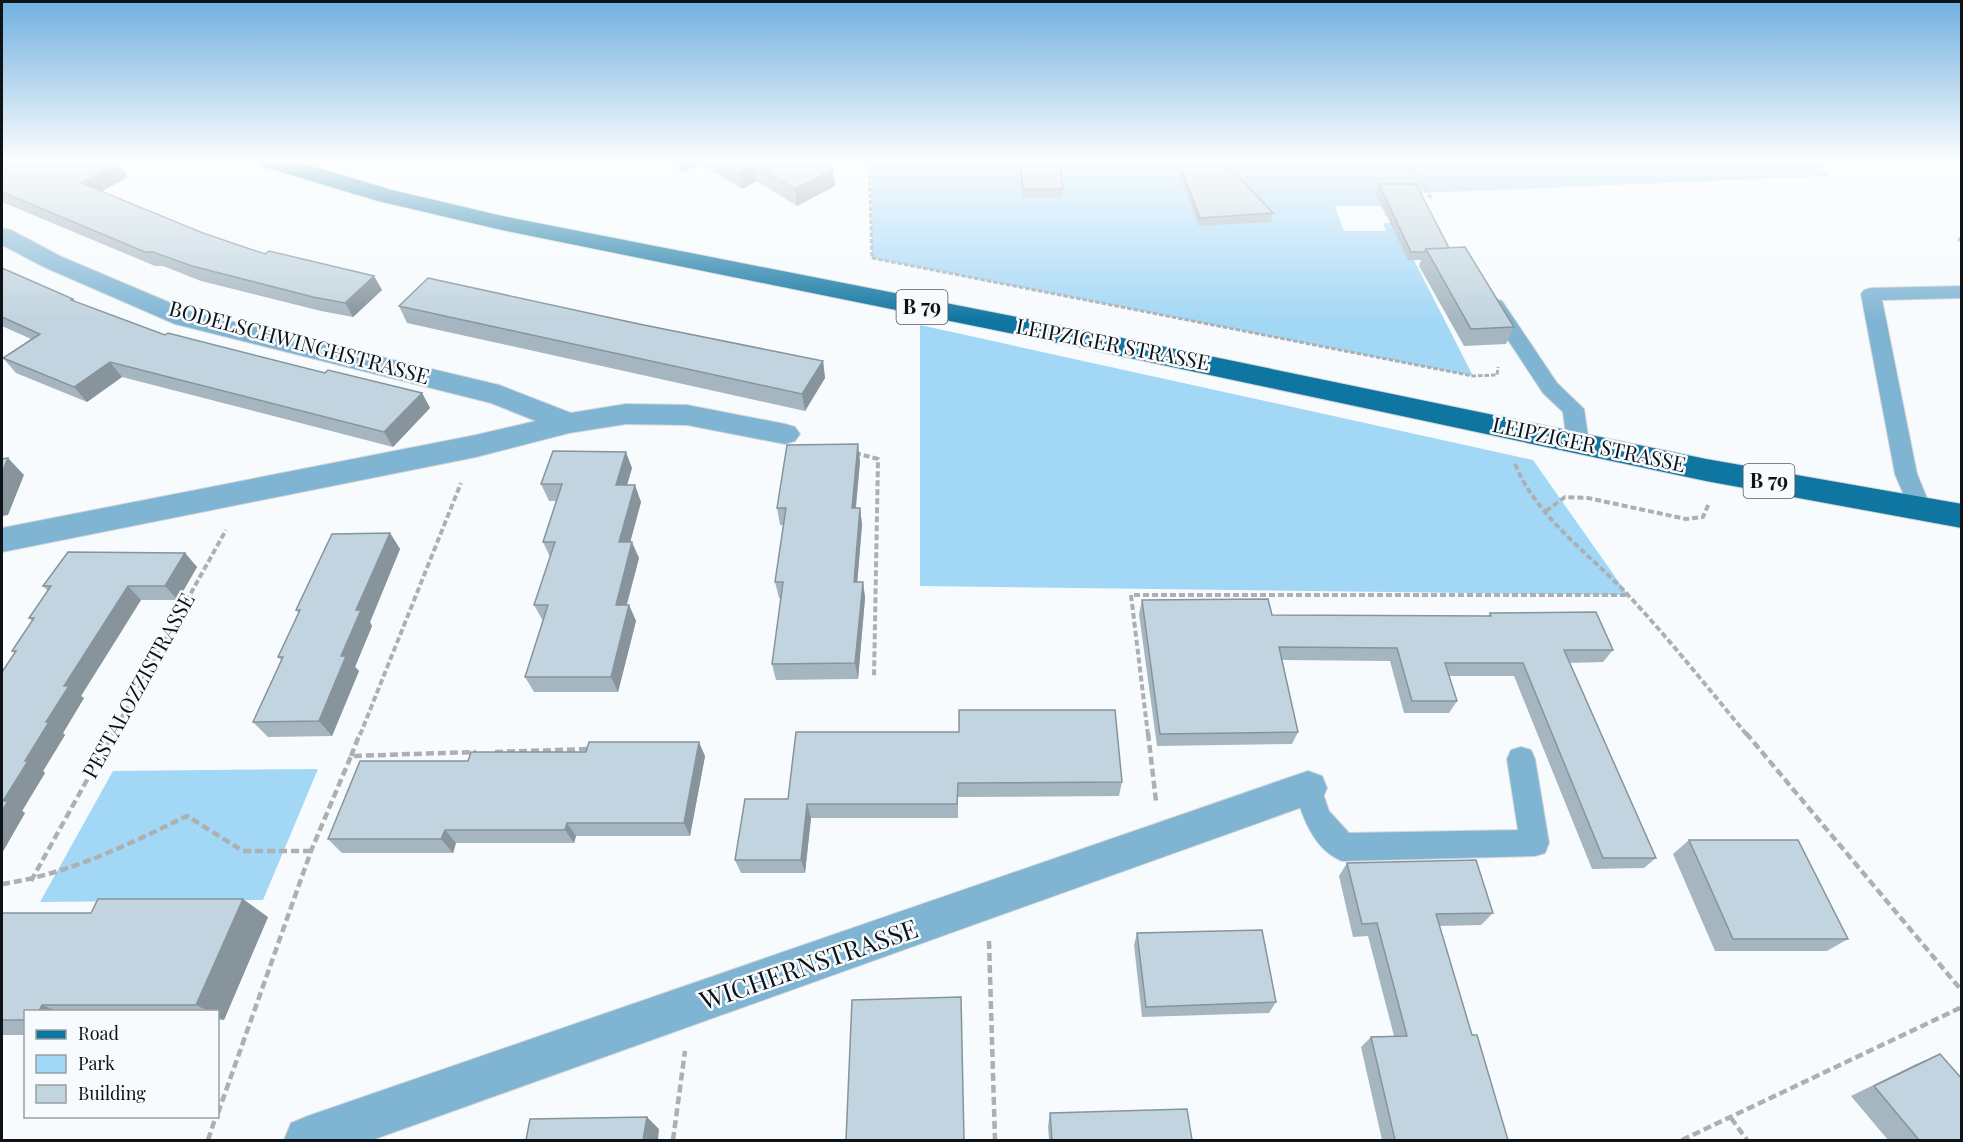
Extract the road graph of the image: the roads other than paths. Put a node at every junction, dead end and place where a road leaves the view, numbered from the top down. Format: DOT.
graph roads {
  1 [pos="465,214"];
  2 [pos="2,235"];
  3 [pos="1962,291"];
  4 [pos="1487,292"];
  5 [pos="569,423"];
  6 [pos="785,434"];
  7 [pos="1578,443"];
  8 [pos="1920,508"];
  9 [pos="1962,516"];
  10 [pos="2,540"];
  11 [pos="1521,759"];
  12 [pos="1308,788"];
  13 [pos="308,1140"];
  1 -- 7 [label="main road, LEIPZIGER STRASSE / B 79"];
  2 -- 5 [label="street, BODELSCHWINGHSTRASSE"];
  3 -- 8 [label="lane"];
  4 -- 7 [label="lane"];
  5 -- 6 [label="street"];
  5 -- 10 [label="street"];
  7 -- 8 [label="main road, LEIPZIGER STRASSE / B 79"];
  8 -- 9 [label="main road, LEIPZIGER STRASSE / B 79"];
  11 -- 12 [label="lane"];
  12 -- 13 [label="street, WICHERNSTRASSE"];
}
